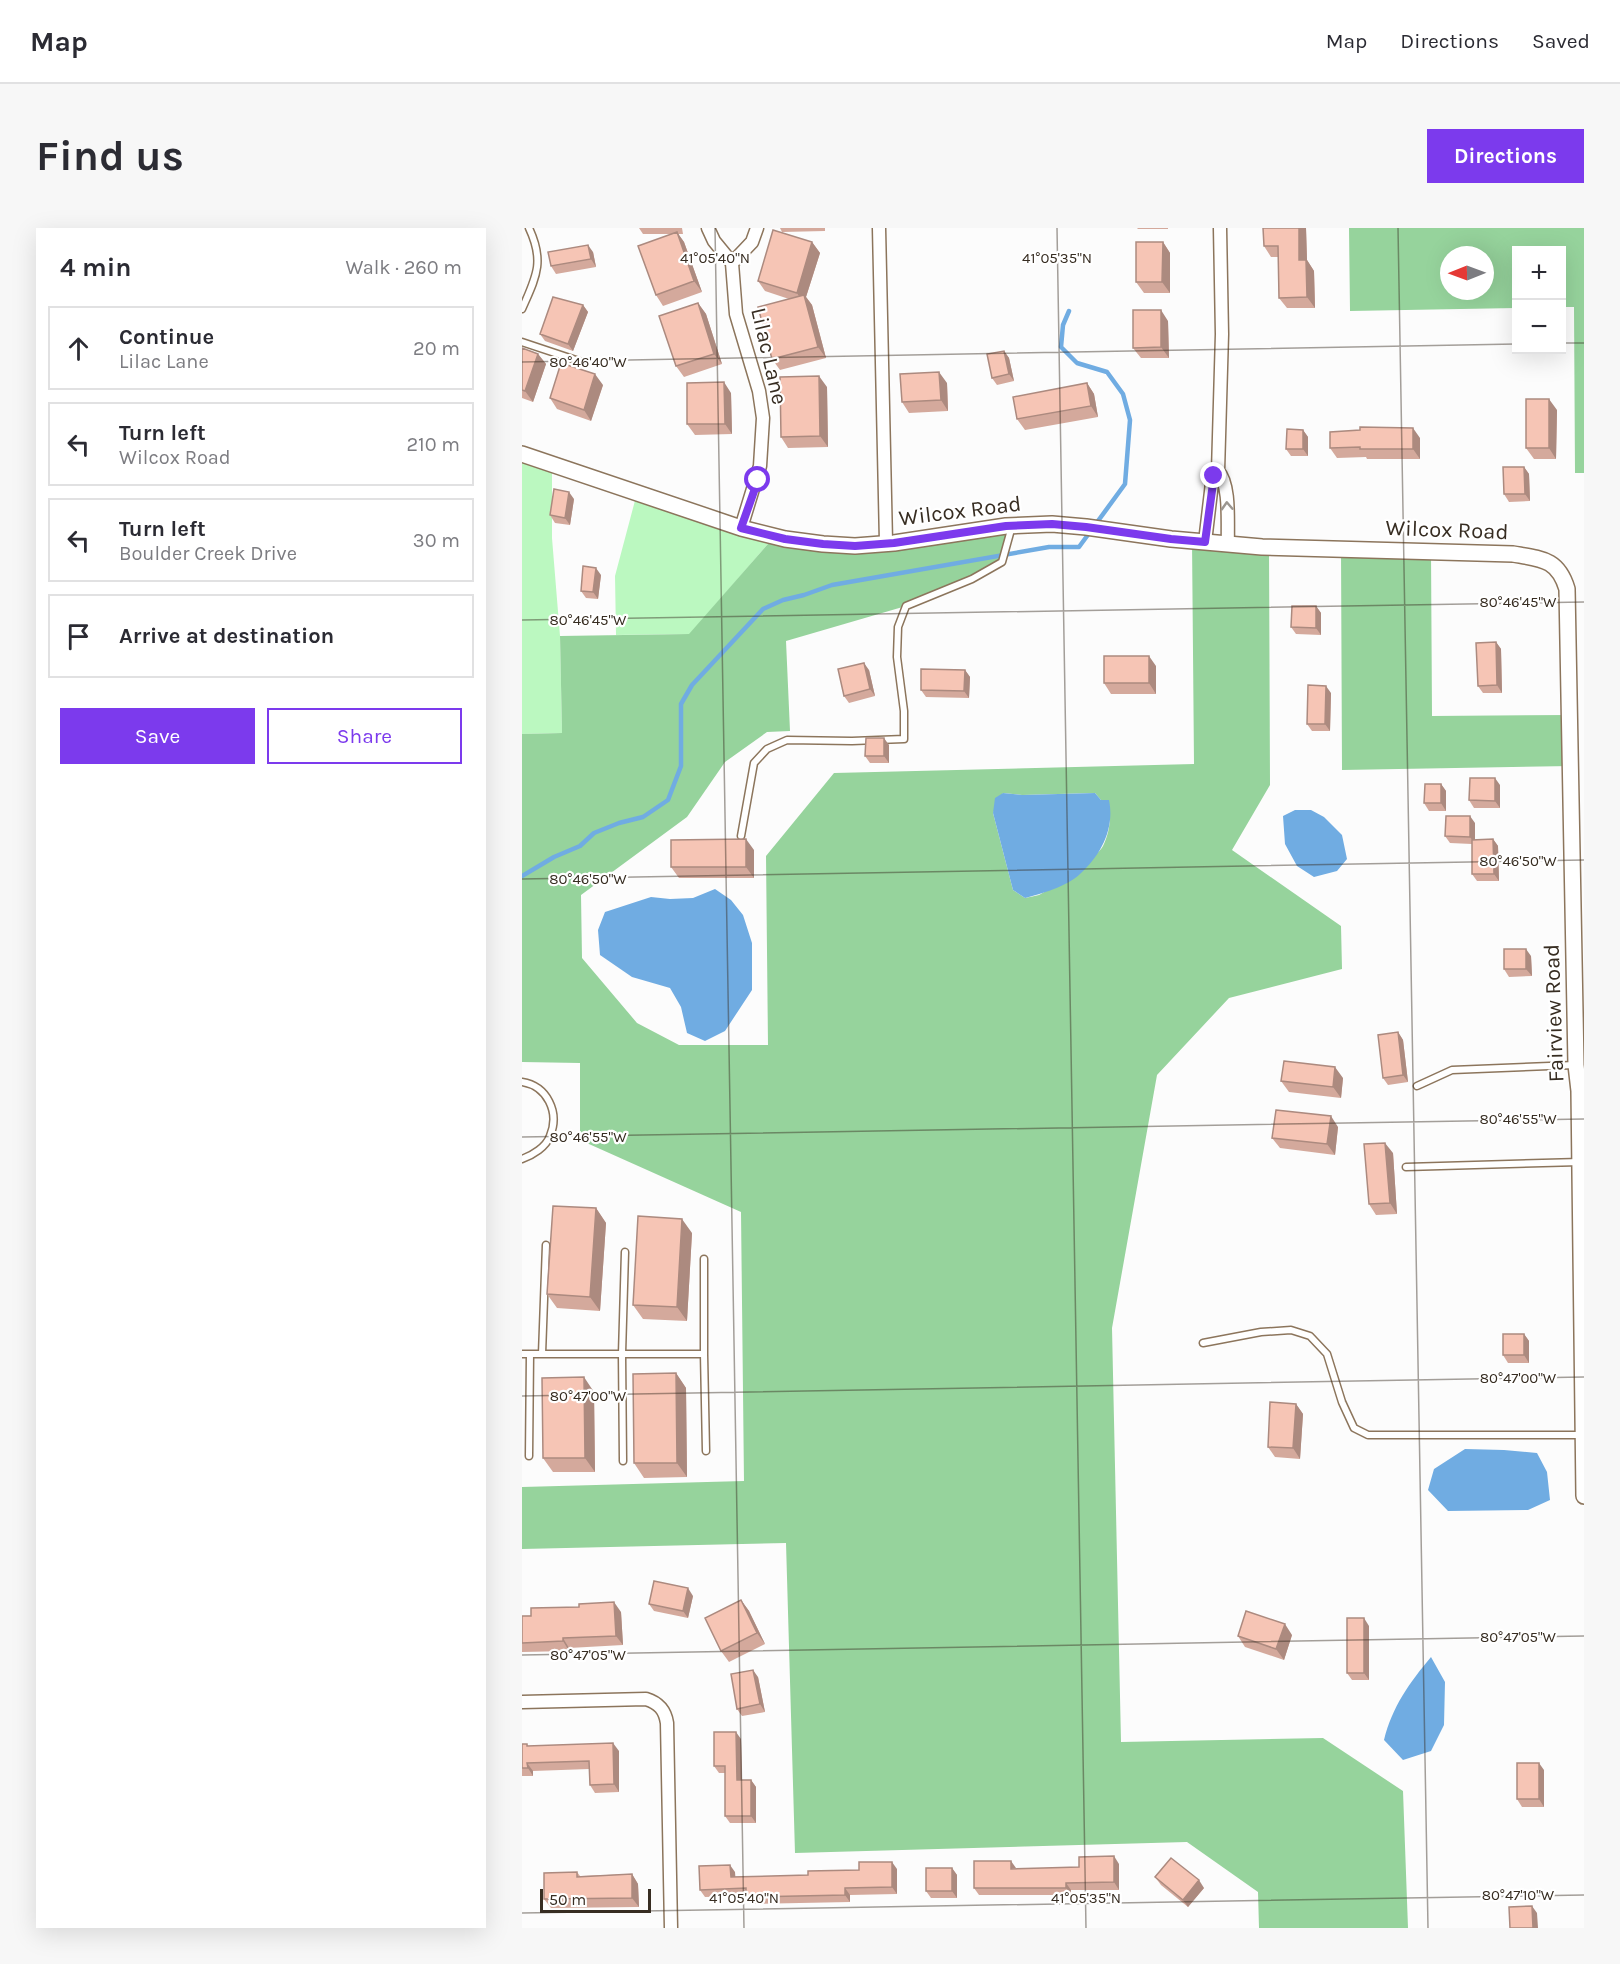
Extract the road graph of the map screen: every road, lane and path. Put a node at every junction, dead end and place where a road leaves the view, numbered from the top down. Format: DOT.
graph roads {
  1 [pos="529,228"];
  2 [pos="708,228"];
  3 [pos="757,228"];
  4 [pos="879,228"];
  5 [pos="1220,228"];
  6 [pos="732,263"];
  7 [pos="522,309"];
  8 [pos="522,342"];
  9 [pos="582,362"];
  10 [pos="522,454"];
  11 [pos="1218,471"];
  12 [pos="1012,525"];
  13 [pos="741,528"];
  14 [pos="886,542"];
  15 [pos="1205,542"];
  16 [pos="1228,544"];
  17 [pos="1557,568"];
  18 [pos="741,836"];
  19 [pos="1576,1065"];
  20 [pos="522,1082"];
  21 [pos="1417,1086"];
  22 [pos="522,1159"];
  23 [pos="1580,1162"];
  24 [pos="1406,1167"];
  25 [pos="546,1245"];
  26 [pos="626,1252"];
  27 [pos="704,1259"];
  28 [pos="1203,1343"];
  29 [pos="526,1354"];
  30 [pos="542,1354"];
  31 [pos="622,1354"];
  32 [pos="704,1354"];
  33 [pos="1583,1364"];
  34 [pos="1583,1435"];
  35 [pos="705,1451"];
  36 [pos="529,1456"];
  37 [pos="623,1461"];
  38 [pos="1584,1496"];
  39 [pos="522,1702"];
  40 [pos="671,1928"];
  1 -- 7 [label="lane"];
  2 -- 6 [label="street"];
  3 -- 6 [label="street"];
  4 -- 14 [label="street"];
  5 -- 11 [label="street"];
  6 -- 13 [label="street, Lilac Lane"];
  8 -- 9 [label="lane"];
  10 -- 13 [label="street, Wilcox Road"];
  11 -- 15 [label="street"];
  16 -- 11 [label="street, one-way"];
  12 -- 14 [label="street, Wilcox Road"];
  12 -- 15 [label="street, Wilcox Road"];
  12 -- 18 [label="lane"];
  13 -- 14 [label="street, Wilcox Road"];
  15 -- 16 [label="street, Wilcox Road"];
  16 -- 17 [label="street, Wilcox Road"];
  17 -- 19 [label="street, Fairview Road"];
  19 -- 21 [label="lane"];
  19 -- 23 [label="street, Fairview Road"];
  20 -- 22 [label="lane"];
  23 -- 24 [label="lane"];
  23 -- 33 [label="street, Fairview Road"];
  25 -- 30 [label="lane"];
  26 -- 31 [label="lane"];
  27 -- 32 [label="lane"];
  28 -- 34 [label="lane"];
  29 -- 30 [label="lane"];
  29 -- 36 [label="lane"];
  30 -- 31 [label="lane"];
  31 -- 32 [label="lane"];
  31 -- 37 [label="lane"];
  32 -- 35 [label="lane"];
  33 -- 34 [label="street, Fairview Road"];
  34 -- 38 [label="street, Fairview Road"];
  39 -- 40 [label="street"];
}
